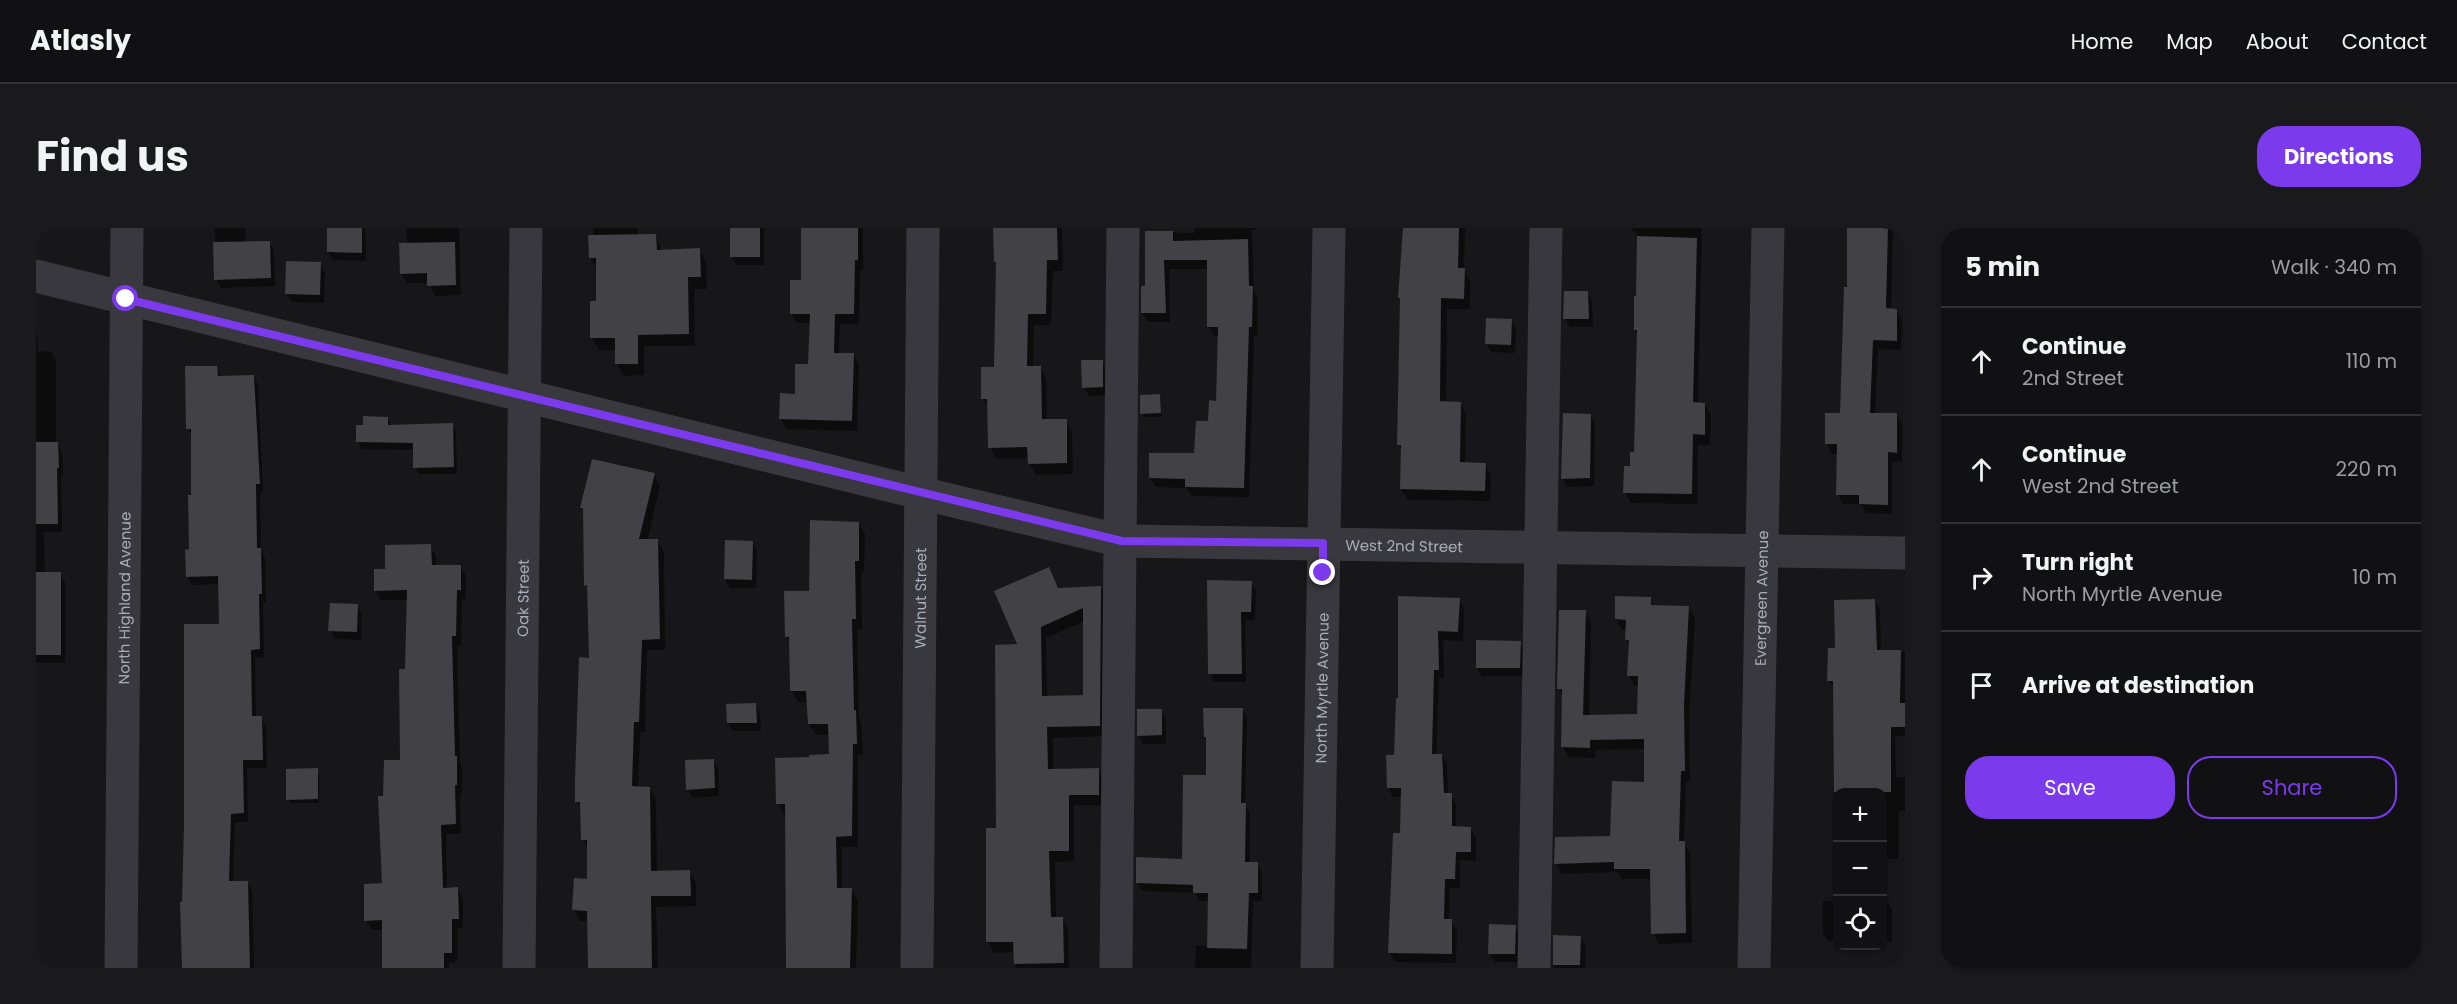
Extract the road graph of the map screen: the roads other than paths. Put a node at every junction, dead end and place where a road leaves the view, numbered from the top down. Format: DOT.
graph roads {
  1 [pos="127,228"];
  2 [pos="525,228"];
  3 [pos="923,228"];
  4 [pos="1123,228"];
  5 [pos="1329,228"];
  6 [pos="1546,228"];
  7 [pos="1768,228"];
  8 [pos="36,276"];
  9 [pos="126,299"];
  10 [pos="524,396"];
  11 [pos="920,493"];
  12 [pos="1122,541"];
  13 [pos="1323,543"];
  14 [pos="1542,547"];
  15 [pos="1762,550"];
  16 [pos="1905,553"];
  17 [pos="121,968"];
  18 [pos="519,968"];
  19 [pos="917,968"];
  20 [pos="1116,968"];
  21 [pos="1317,968"];
  22 [pos="1534,968"];
  23 [pos="1754,968"];
  1 -- 9 [label="street, North Highland Avenue"];
  2 -- 10 [label="street, Oak Street"];
  3 -- 11 [label="street, Walnut Street"];
  4 -- 12 [label="street"];
  5 -- 13 [label="street, North Myrtle Avenue"];
  6 -- 14 [label="street"];
  7 -- 15 [label="street, Evergreen Avenue"];
  8 -- 9 [label="street, West 2nd Street"];
  9 -- 10 [label="street, West 2nd Street"];
  9 -- 17 [label="street, North Highland Avenue"];
  10 -- 11 [label="street, West 2nd Street"];
  10 -- 18 [label="street, Oak Street"];
  11 -- 12 [label="street, West 2nd Street"];
  11 -- 19 [label="street, Walnut Street"];
  12 -- 13 [label="street, West 2nd Street"];
  12 -- 20 [label="street"];
  13 -- 14 [label="street, West 2nd Street"];
  13 -- 21 [label="street, North Myrtle Avenue"];
  14 -- 15 [label="street, West 2nd Street"];
  14 -- 22 [label="street"];
  15 -- 16 [label="street, West 2nd Street"];
  15 -- 23 [label="street, Evergreen Avenue"];
}
